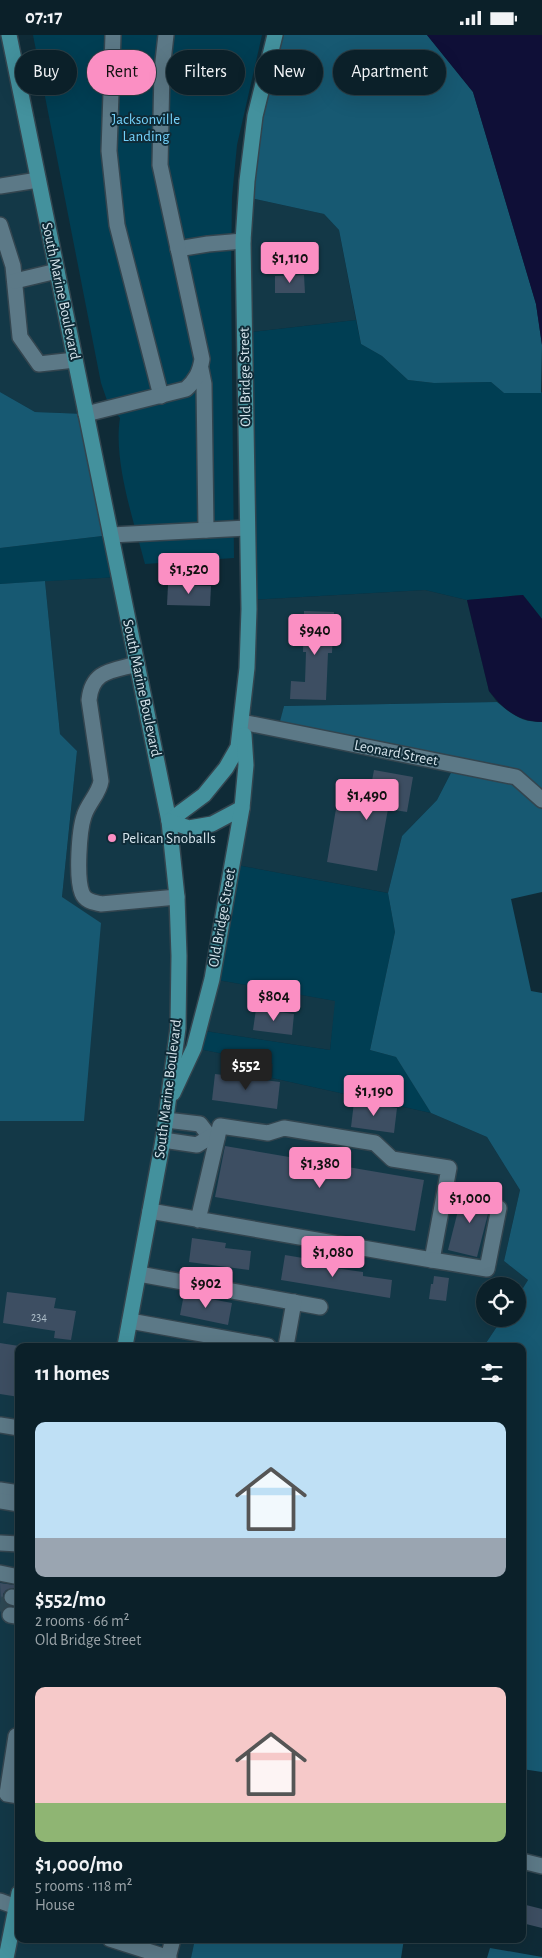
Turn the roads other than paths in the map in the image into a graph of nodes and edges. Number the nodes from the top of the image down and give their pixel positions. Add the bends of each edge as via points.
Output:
1 (9, 35) edge
2 (113, 35) edge
3 (166, 35) edge
4 (275, 35) edge
5 (38, 180) junction
6 (0, 186) edge
7 (0, 225) edge
8 (243, 241) junction
9 (178, 249) junction
10 (57, 271) junction
11 (15, 281) junction
12 (75, 360) junction
13 (201, 369) junction
14 (161, 396) junction
15 (86, 414) junction
16 (247, 528) junction
17 (206, 530) junction
18 (111, 535) junction
19 (137, 664) junction
20 (242, 722) junction
21 (542, 800) edge
22 (242, 808) junction
23 (169, 821) junction
24 (177, 897) junction
25 (166, 1114) junction
26 (214, 1137) junction
27 (163, 1140) junction
28 (499, 1209) dead end
29 (150, 1211) junction
30 (198, 1220) junction
31 (432, 1260) junction
32 (139, 1274) junction
33 (294, 1302) junction
34 (320, 1307) dead end
35 (130, 1321) junction
36 (126, 1343) edge
37 (251, 1343) edge
38 (287, 1343) edge
39 (0, 1425) edge
40 (15, 1428) edge
41 (0, 1490) edge
42 (15, 1492) edge
43 (0, 1501) edge
44 (15, 1503) edge
45 (0, 1534) edge
46 (15, 1536) edge
47 (0, 1543) edge
48 (15, 1544) edge
49 (0, 1573) edge
50 (15, 1576) edge
51 (15, 1742) edge
52 (15, 1795) edge
53 (526, 1862) edge
54 (542, 1866) edge
55 (0, 1901) edge
56 (15, 1903) edge
57 (15, 1917) edge
58 (122, 1943) edge
59 (172, 1943) edge
60 (6, 1958) edge
61 (168, 1958) edge

1 - 5 main road, South Marine Boulevard
2 - 14 street via 109,151 118,225
3 - 9 street via 160,165
4 - 8 main road, Old Bridge Street via 255,116
5 - 6 street
5 - 10 main road, South Marine Boulevard
7 - 11 street
8 - 9 street
8 - 16 main road, Old Bridge Street
9 - 13 street via 202,359
10 - 11 street
10 - 12 main road, South Marine Boulevard
11 - 12 street via 20,337 39,364
12 - 15 main road, South Marine Boulevard
13 - 14 street via 186,389
13 - 17 street via 204,384
14 - 15 street
15 - 18 main road, South Marine Boulevard
16 - 17 street
16 - 20 main road, Old Bridge Street via 249,609
17 - 18 street
18 - 19 main road, South Marine Boulevard
19 - 23 main road, South Marine Boulevard
19 - 24 street via 100,674 90,687 89,700 101,781 84,814 79,872 82,893 89,901 101,904
20 - 21 street, Leonard Street via 516,777
20 - 22 main road, Old Bridge Street via 246,765
20 - 23 main road, Old Bridge Street via 238,747 226,768 204,795
22 - 23 main road via 212,824 189,827
22 - 25 main road, Old Bridge Street via 212,979 194,1048
23 - 24 main road, South Marine Boulevard
24 - 25 main road, South Marine Boulevard via 178,1028
25 - 26 street via 200,1124
25 - 27 main road, South Marine Boulevard
26 - 27 street via 197,1145
26 - 30 street
26 - 31 street via 220,1126 268,1133 284,1128 375,1143 392,1159 449,1168
27 - 29 main road, South Marine Boulevard
28 - 31 street via 487,1269
29 - 30 street
29 - 32 main road, South Marine Boulevard
30 - 31 street
32 - 33 street
32 - 35 main road, South Marine Boulevard
33 - 34 street
33 - 38 street
35 - 36 main road, South Marine Boulevard
35 - 37 street
39 - 40 street
41 - 42 street
43 - 44 street
45 - 46 street
47 - 48 street
49 - 50 street
51 - 52 street via 7,1794
53 - 54 street
55 - 56 street
57 - 60 main road
58 - 61 street
59 - 61 street

